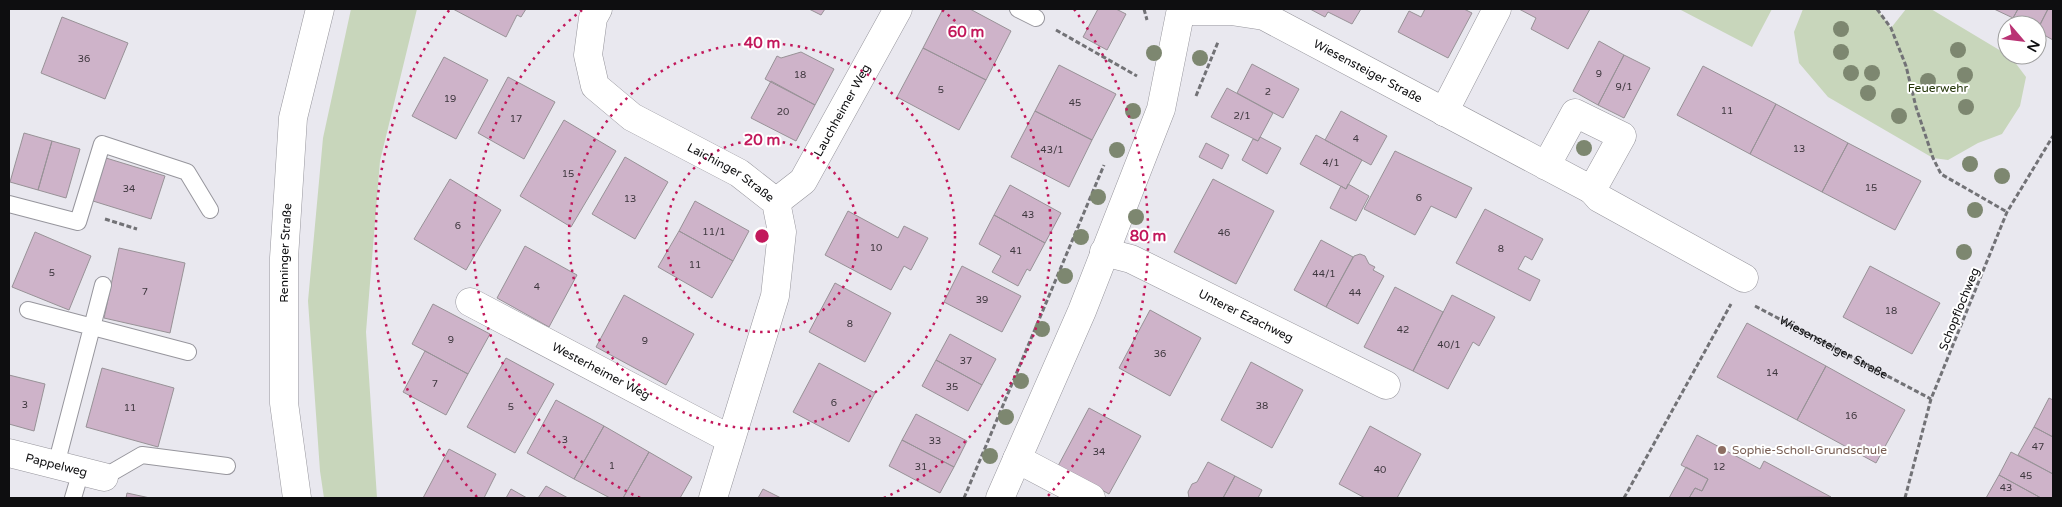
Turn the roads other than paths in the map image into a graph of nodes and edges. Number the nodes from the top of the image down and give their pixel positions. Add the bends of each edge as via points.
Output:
1 (320, 9) edge
2 (598, 9) edge
3 (898, 9) edge
4 (1018, 9) edge
5 (1498, 9) edge
6 (1181, 10) edge
7 (1266, 12) edge
8 (1036, 18) road end
9 (1444, 112) junction
10 (1546, 166) junction
11 (1592, 190) junction
12 (776, 202) junction
13 (9, 204) edge
14 (210, 210) dead end
15 (1104, 252) junction
16 (103, 285) dead end
17 (1740, 286) road end
18 (470, 302) dead end
19 (28, 310) dead end
20 (92, 326) junction
21 (188, 352) dead end
22 (1386, 385) dead end
23 (730, 439) junction
24 (9, 453) edge
25 (1017, 459) junction
26 (227, 466) dead end
27 (80, 471) junction
28 (73, 498) edge
29 (297, 498) edge
30 (713, 498) edge
31 (1000, 498) edge
32 (1091, 498) edge

1 - 29 street, Renninger Straße via 292,118 284,258 284,403
2 - 12 street, Laichinger Straße via 593,18 588,55 595,86 632,117 739,174
3 - 12 street, Lauchheimer Weg via 803,181
4 - 8 lane
5 - 9 street
6 - 7 street, Wiesensteiger Straße
6 - 15 street via 1161,109
7 - 9 street, Wiesensteiger Straße
9 - 10 street, Wiesensteiger Straße
10 - 11 street, Wiesensteiger Straße
10 - 11 street via 1575,113 1622,136
11 - 17 street, Wiesensteiger Straße via 1599,198
12 - 23 street, Laichinger Straße via 782,232 775,296
13 - 14 lane via 78,222 102,144 187,172
15 - 22 street, Unterer Ezachweg via 1131,259
15 - 25 street via 1082,311
16 - 20 lane
18 - 23 street, Westerheimer Weg
19 - 20 lane
20 - 21 lane
20 - 27 lane
23 - 30 street, Laichinger Straße
24 - 27 street, Pappelweg
25 - 31 street
25 - 32 street
26 - 27 lane via 142,455
27 - 28 lane

